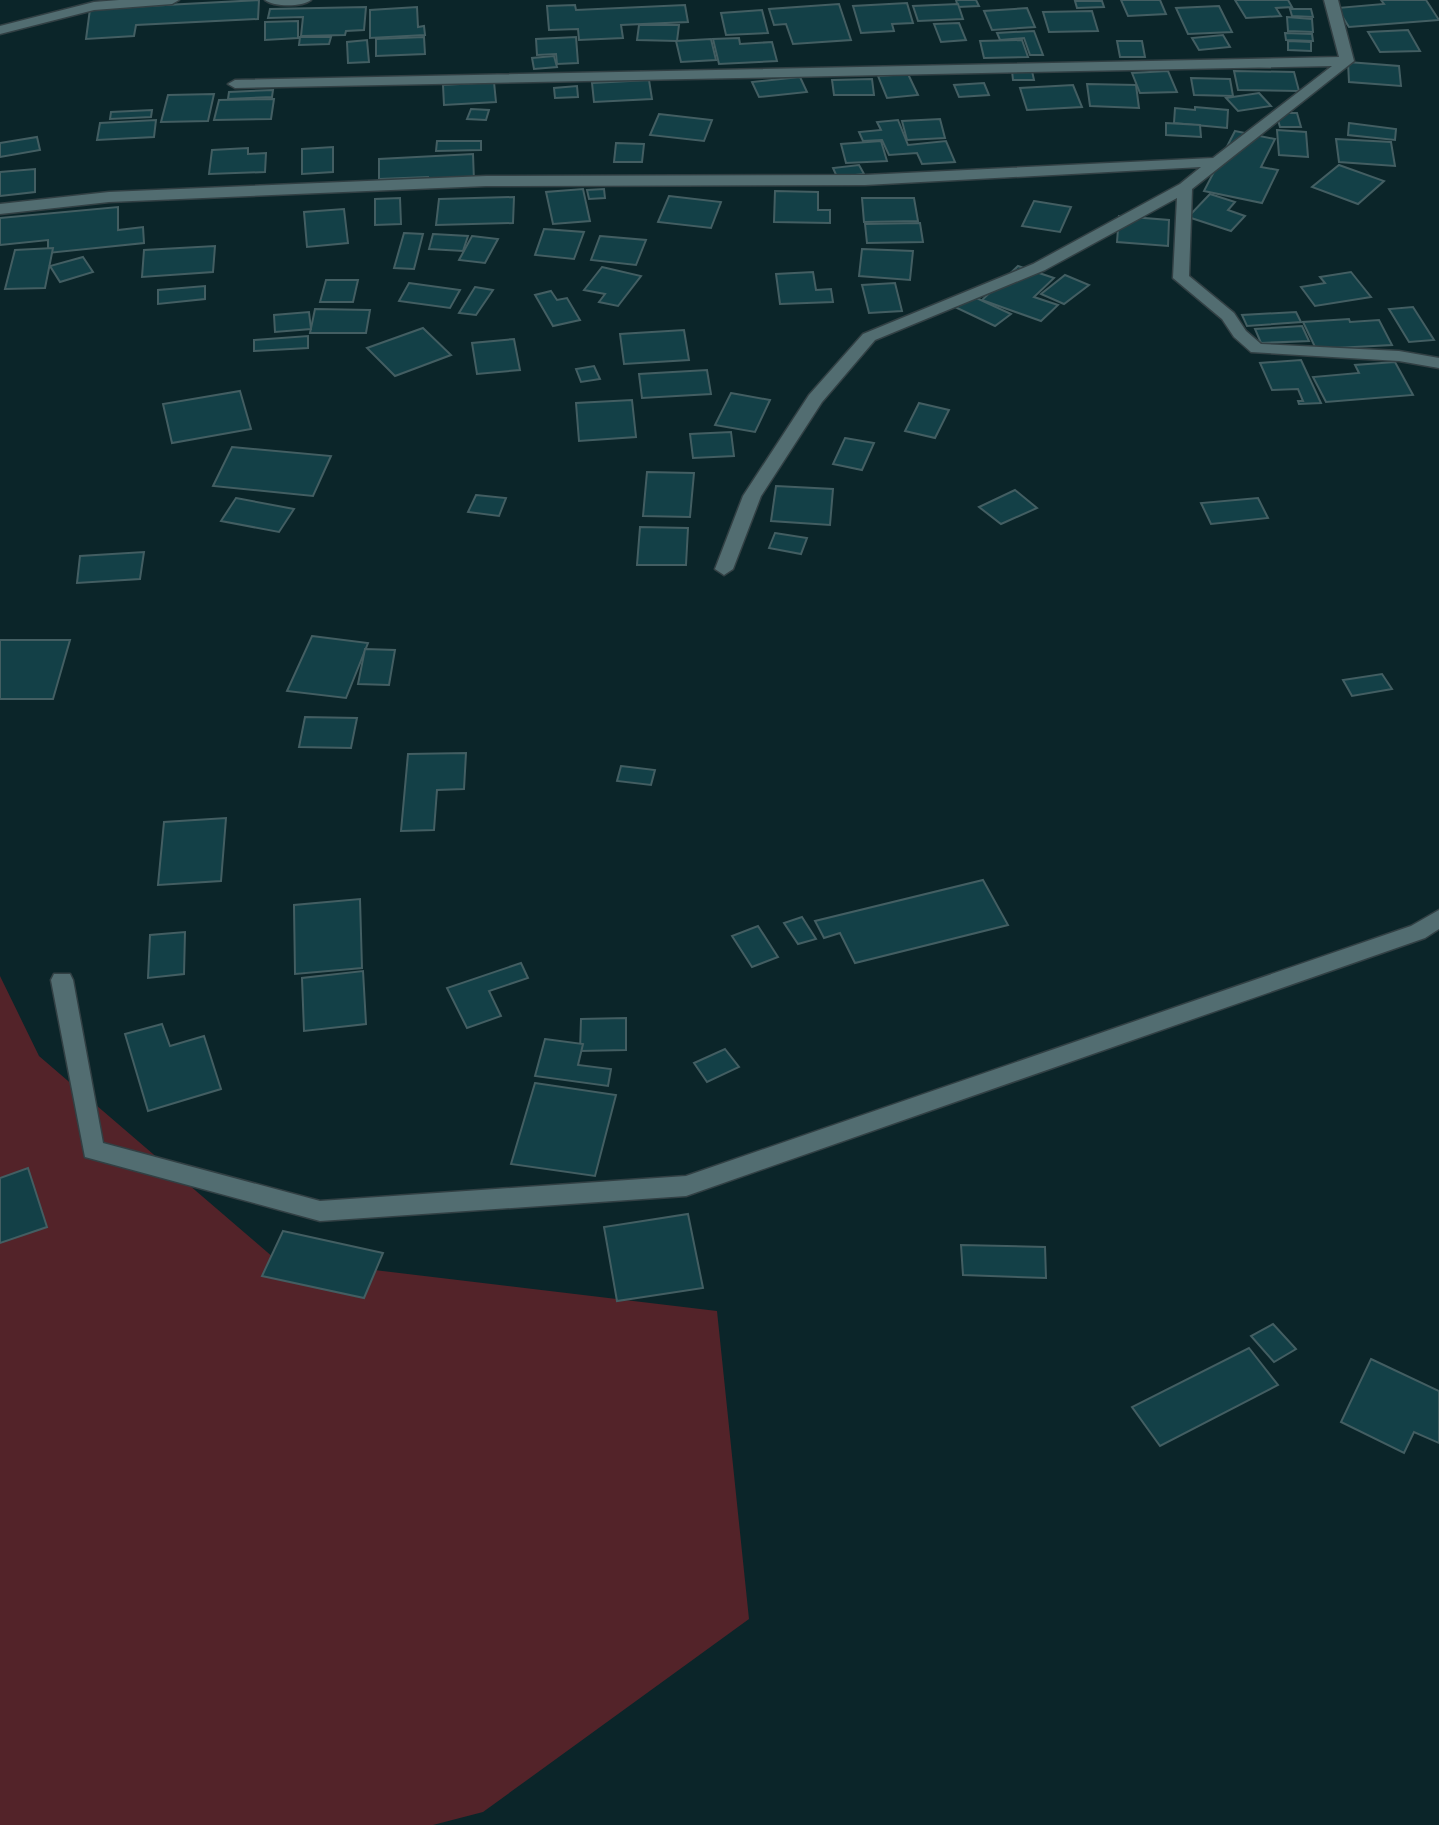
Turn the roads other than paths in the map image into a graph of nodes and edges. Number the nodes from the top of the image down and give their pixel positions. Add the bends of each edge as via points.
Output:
1 (172, 0) edge
2 (272, 0) edge
3 (304, 0) edge
4 (1331, 0) edge
5 (0, 30) edge
6 (1347, 61) junction
7 (235, 84) dead end
8 (1216, 162) junction
9 (1185, 187) junction
10 (0, 209) edge
11 (1439, 363) edge
12 (724, 569) dead end
13 (1439, 918) edge
14 (62, 980) dead end

1 - 5 street via 94,6
2 - 3 street
4 - 6 street
6 - 7 street
6 - 8 street
8 - 9 street
8 - 10 street via 865,180 486,181 109,197
9 - 11 street via 1184,235 1178,258 1181,278 1228,316 1257,349 1399,356
9 - 12 street via 1039,267 869,337 815,399 752,496
13 - 14 street via 1418,932 686,1186 320,1211 93,1150

